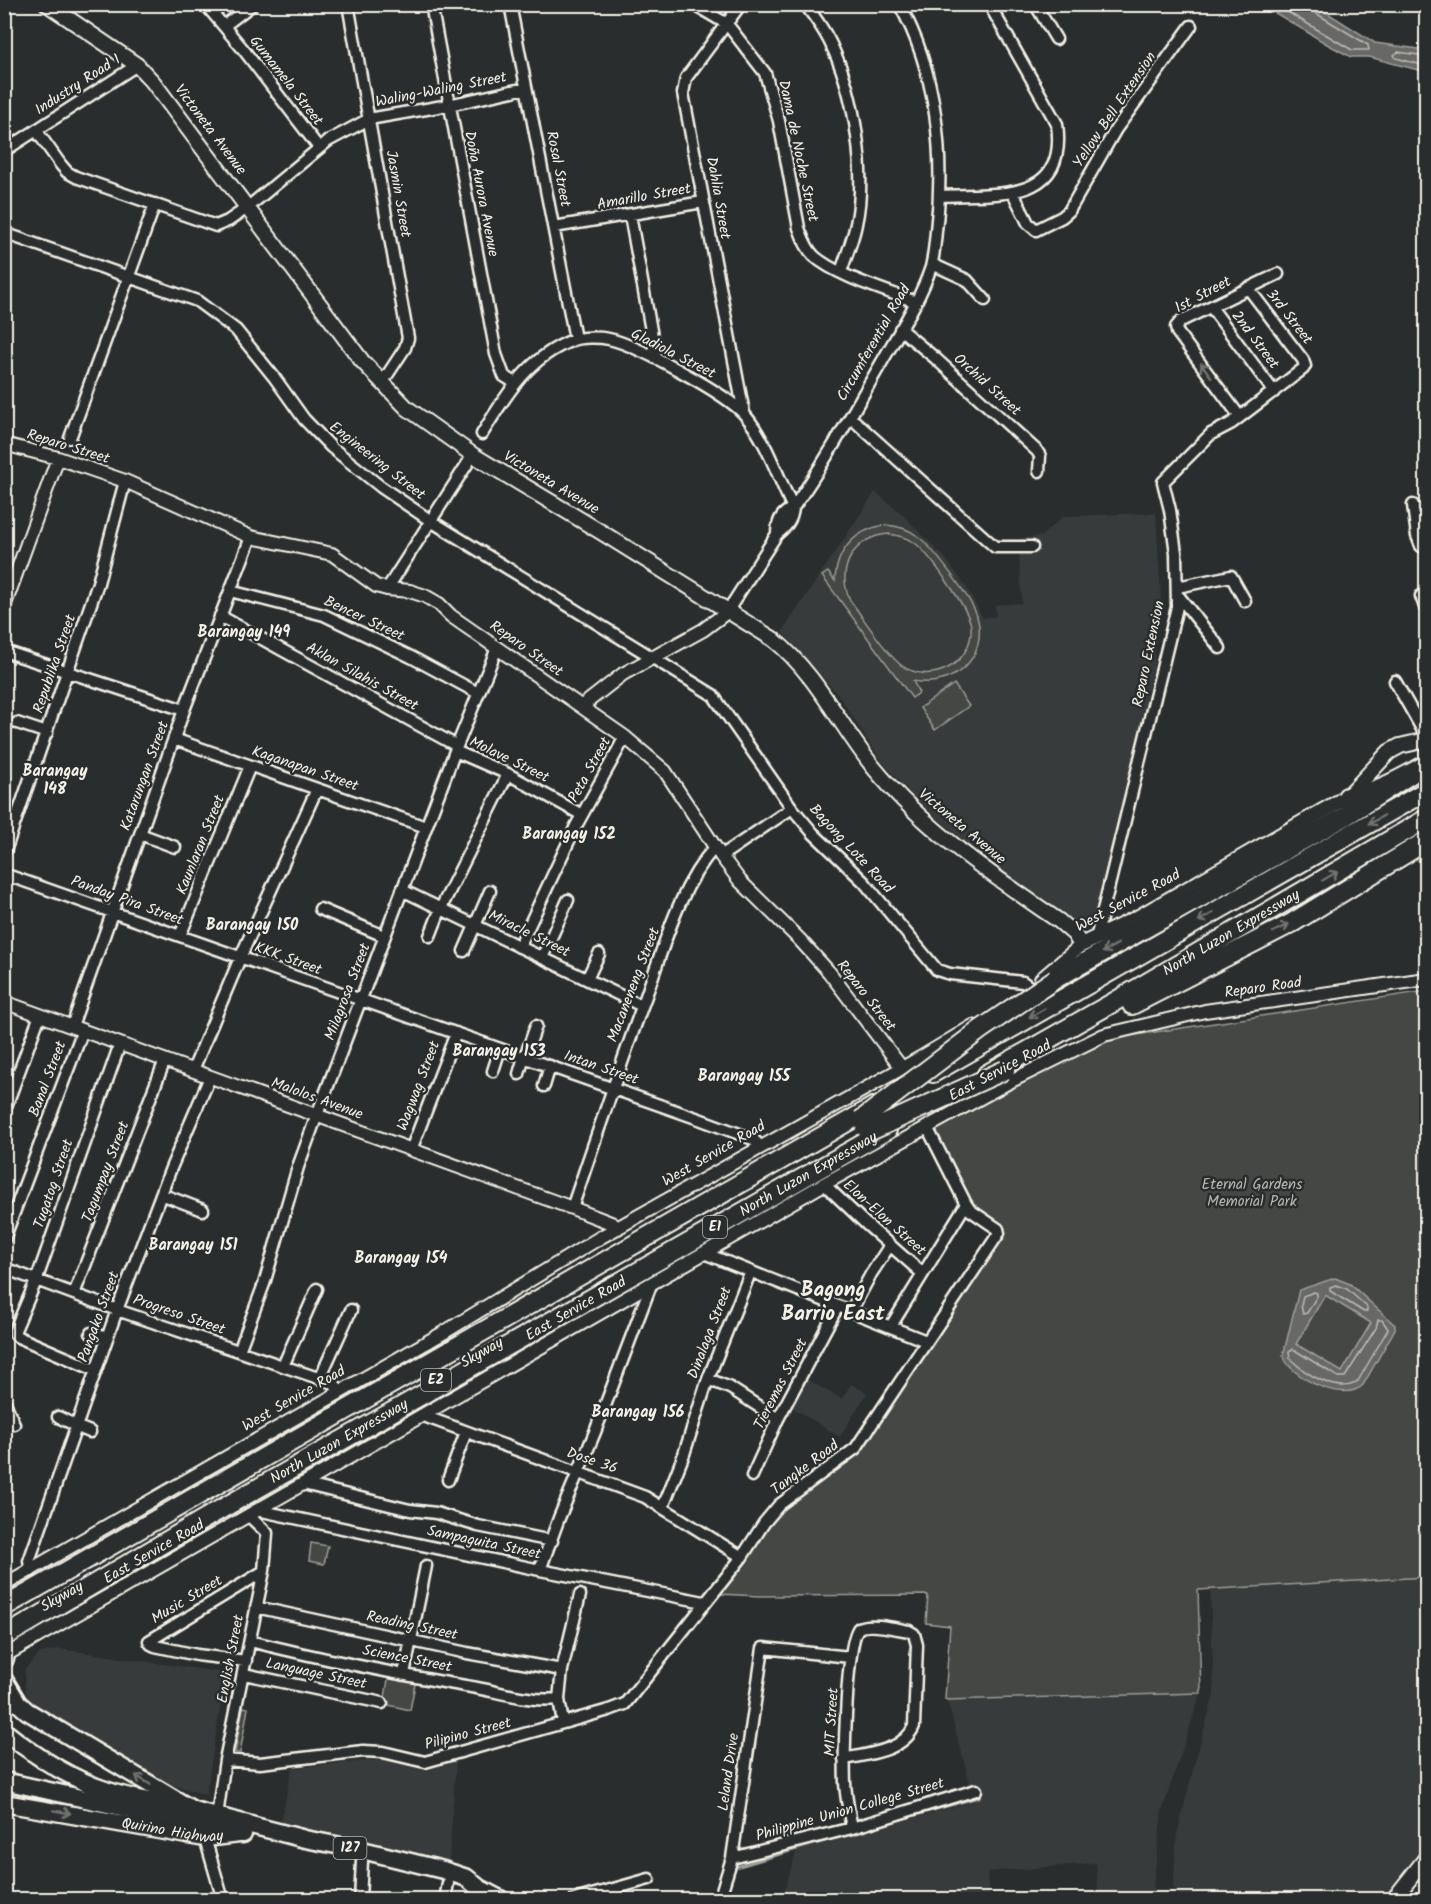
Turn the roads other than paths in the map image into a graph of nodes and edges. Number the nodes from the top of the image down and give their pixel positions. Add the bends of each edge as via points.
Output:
1 (47, 4) edge
2 (205, 4) edge
3 (253, 4) edge
4 (348, 4) edge
5 (431, 4) edge
6 (510, 4) edge
7 (693, 4) edge
8 (741, 4) edge
9 (805, 4) edge
10 (899, 4) edge
11 (989, 4) edge
12 (1035, 4) edge
13 (1421, 4) edge
14 (1426, 6) edge
15 (727, 24) junction
16 (224, 26) junction
17 (1191, 26) dead end
18 (1056, 39) dead end
19 (137, 65) junction
20 (526, 88) junction
21 (449, 105) junction
22 (369, 119) junction
23 (36, 130) junction
24 (319, 148) junction
25 (4, 151) edge
26 (1013, 193) junction
27 (940, 196) junction
28 (703, 202) junction
29 (154, 204) junction
30 (246, 208) junction
31 (630, 215) junction
32 (554, 227) junction
33 (4, 233) edge
34 (932, 264) junction
35 (841, 272) junction
36 (1278, 274) dead end
37 (128, 276) junction
38 (1248, 288) junction
39 (985, 300) dead end
40 (916, 302) junction
41 (1211, 307) junction
42 (900, 329) junction
43 (575, 339) junction
44 (656, 358) junction
45 (1305, 366) joint
46 (382, 383) junction
47 (514, 383) junction
48 (1274, 392) junction
49 (744, 413) junction
50 (850, 417) junction
51 (1240, 417) junction
52 (482, 434) dead end
53 (70, 438) dead end
54 (4, 444) edge
55 (473, 455) junction
56 (58, 458) junction
57 (1040, 471) dead end
58 (125, 481) junction
59 (1413, 505) dead end
60 (793, 508) junction
61 (430, 521) junction
62 (251, 537) junction
63 (1032, 547) dead end
64 (1426, 548) edge
65 (390, 585) junction
66 (230, 591) junction
67 (1177, 591) junction
68 (1421, 596) dead end
69 (1245, 601) dead end
70 (4, 607) edge
71 (1426, 610) edge
72 (727, 612) junction
73 (220, 616) junction
74 (497, 648) junction
75 (1220, 648) dead end
76 (4, 651) edge
77 (653, 657) junction
78 (68, 672) junction
79 (1395, 681) dead end
80 (478, 693) junction
81 (582, 706) junction
82 (184, 710) junction
83 (16, 723) dead end
84 (47, 733) junction
85 (625, 737) junction
86 (1426, 738) edge
87 (174, 739) junction
88 (456, 748) junction
89 (250, 766) junction
90 (1419, 769) edge
91 (508, 774) junction
92 (317, 789) junction
93 (1426, 791) edge
94 (1347, 797) junction
95 (792, 808) junction
96 (582, 815) junction
97 (1426, 819) edge
98 (426, 827) junction
99 (140, 834) junction
100 (1426, 841) edge
101 (175, 847) dead end
102 (718, 852) junction
103 (4, 854) edge
104 (4, 874) edge
105 (402, 890) junction
106 (490, 891) dead end
107 (568, 900) dead end
108 (441, 908) junction
109 (320, 909) dead end
110 (112, 912) junction
111 (476, 925) junction
112 (180, 936) junction
113 (384, 936) junction
114 (430, 936) dead end
115 (1096, 939) junction
116 (1081, 945) junction
117 (519, 946) junction
118 (464, 951) dead end
119 (599, 954) dead end
120 (240, 958) junction
121 (542, 958) junction
122 (1426, 979) edge
123 (587, 980) junction
124 (1030, 987) junction
125 (361, 1000) junction
126 (4, 1002) edge
127 (642, 1006) junction
128 (40, 1015) junction
129 (536, 1026) dead end
130 (77, 1028) junction
131 (456, 1033) junction
132 (1104, 1035) joint
133 (120, 1044) junction
134 (500, 1049) junction
135 (524, 1057) junction
136 (165, 1060) junction
137 (550, 1066) junction
138 (902, 1068) junction
139 (193, 1070) junction
140 (493, 1071) dead end
141 (519, 1074) dead end
142 (210, 1077) junction
143 (544, 1086) dead end
144 (612, 1088) junction
145 (4, 1112) edge
146 (317, 1115) junction
147 (864, 1126) junction
148 (927, 1127) junction
149 (761, 1147) junction
150 (411, 1149) junction
151 (824, 1184) junction
152 (161, 1194) junction
153 (966, 1204) junction
154 (572, 1208) junction
155 (203, 1210) dead end
156 (618, 1228) junction
157 (4, 1239) edge
158 (890, 1245) junction
159 (704, 1253) junction
160 (4, 1268) edge
161 (750, 1273) junction
162 (923, 1274) junction
163 (36, 1281) junction
164 (651, 1285) junction
165 (317, 1289) dead end
166 (74, 1294) junction
167 (838, 1306) junction
168 (117, 1310) junction
169 (351, 1310) dead end
170 (851, 1311) junction
171 (891, 1326) junction
172 (92, 1333) dead end
173 (107, 1338) junction
174 (926, 1341) junction
175 (239, 1351) junction
176 (283, 1366) junction
177 (96, 1370) junction
178 (320, 1378) junction
179 (708, 1379) junction
180 (341, 1391) junction
181 (4, 1400) edge
182 (421, 1415) junction
183 (58, 1417) dead end
184 (778, 1419) junction
185 (14, 1424) dead end
186 (75, 1425) junction
187 (466, 1431) junction
188 (90, 1432) dead end
189 (578, 1472) junction
190 (752, 1476) dead end
191 (448, 1479) dead end
192 (303, 1484) junction
193 (663, 1507) junction
194 (253, 1512) junction
195 (552, 1541) junction
196 (742, 1557) junction
197 (426, 1566) dead end
198 (264, 1570) junction
199 (540, 1570) junction
200 (31, 1571) junction
201 (4, 1585) edge
202 (580, 1595) dead end
203 (704, 1602) junction
204 (4, 1607) edge
205 (256, 1607) junction
206 (4, 1613) edge
207 (4, 1630) edge
208 (250, 1641) junction
209 (409, 1641) junction
210 (5, 1652) edge
211 (850, 1657) junction
212 (246, 1661) junction
213 (562, 1670) junction
214 (244, 1674) junction
215 (404, 1674) junction
216 (5, 1682) edge
217 (559, 1699) junction
218 (382, 1703) dead end
219 (609, 1710) joint
220 (563, 1723) junction
221 (4, 1731) edge
222 (844, 1758) junction
223 (225, 1760) junction
224 (4, 1781) edge
225 (976, 1790) dead end
226 (4, 1803) edge
227 (156, 1808) junction
228 (193, 1810) junction
229 (217, 1816) junction
230 (852, 1828) junction
231 (243, 1834) junction
232 (205, 1838) junction
233 (732, 1858) junction
234 (1426, 1858) edge
235 (362, 1861) junction
236 (649, 1879) dead end
237 (480, 1888) junction
238 (447, 1891) edge
239 (223, 1899) edge
240 (360, 1899) edge
241 (502, 1899) edge
242 (574, 1899) edge
243 (719, 1899) edge
244 (1393, 1899) edge

1 - 19 main road, Victoneta Avenue
2 - 16 street, Gumamela Street
3 - 16 street
4 - 22 street, Jasmin Street
5 - 21 street, Doña Aurora Avenue
6 - 20 street, Rosal Street
7 - 15 street, Dama de Noche Street
8 - 15 street, Dahlia Street
9 - 35 street via 835,52 859,148 856,224
10 - 27 street, Circumferential Road via 908,20 931,94
11 - 26 street via 1052,112 1059,138 1051,171 1037,183
12 - 18 street
13 - 14 street
15 - 28 street, Dahlia Street via 686,78 684,93
15 - 35 street, Dama de Noche Street via 765,73 805,243 823,263
16 - 24 street, Gumamela Street
17 - 26 street, Yellow Bell Extension via 1116,129 1069,212 1036,230 1028,223
19 - 23 street, Industry Road 1
19 - 30 main road, Victoneta Avenue
20 - 21 street, Waling-Waling Street
20 - 32 street, Rosal Street
21 - 22 street, Waling-Waling Street
21 - 47 street, Doña Aurora Avenue via 496,354 504,376
22 - 24 street, Waling-Waling Street
22 - 46 street, Jasmin Street via 408,338
23 - 25 street, Industry Road 1
23 - 29 street via 67,172
24 - 30 street, Waling-Waling Street
26 - 27 street
27 - 34 street, Circumferential Road
28 - 31 street, Amarillo Street
28 - 49 street, Dahlia Street
29 - 30 street, Waling-Waling Street via 216,226
29 - 37 street
30 - 46 main road, Victoneta Avenue
31 - 32 street, Amarillo Street
31 - 44 street
32 - 43 street, Rosal Street
33 - 37 street, Engineering Street
34 - 39 street via 967,280
34 - 40 street, Circumferential Road
35 - 40 street, Dama de Noche Street
36 - 38 street, 1st Street
37 - 53 street
37 - 61 street, Engineering Street via 197,301 219,315 237,330 304,419 331,447
38 - 41 street, 1st Street
38 - 45 street, 3rd Street
40 - 42 street, Circumferential Road
41 - 48 street, 2nd Street
51 -> 41 street, 1st Street via 1177,332 1181,321
42 - 50 street, Circumferential Road
42 - 57 street, Orchid Street via 1037,451
43 - 44 street, Gladiola Street via 609,339
43 - 47 street, Gladiola Street via 544,356
44 - 49 street, Gladiola Street
45 - 48 street, Reparo Extension
46 - 55 main road, Victoneta Avenue via 415,415
47 - 52 street, Gladiola Street
48 - 51 street, Reparo Extension
49 - 60 street, Gladiola Street
50 - 60 street, Circumferential Road
50 - 63 street via 995,547
51 - 67 street, Reparo Extension via 1211,434 1163,482 1176,553
54 - 56 street, Reparo Street
55 - 61 street
55 - 72 main road, Victoneta Avenue
56 - 58 street, Reparo Street
56 - 70 street
58 - 62 street, Reparo Street
58 - 78 street, Republika Street via 98,583
59 - 64 street via 1417,536
60 - 72 street, Circumferential Road via 785,511 777,524 777,534
61 - 65 street
61 - 77 street, Engineering Street
62 - 65 street, Reparo Street via 332,554 376,586
62 - 66 street, Katarungan Street
65 - 74 street, Reparo Street via 439,604
66 - 73 street, Katarungan Street
66 - 80 street, Bencer Street via 324,615
67 - 69 street via 1231,576
67 - 75 street
67 - 115 street, Reparo Extension via 1170,642
68 - 71 street
72 - 77 street, Circumferential Road
72 - 116 main road, Victoneta Avenue via 786,649 875,769 925,822 1059,921
73 - 82 street, Katarungan Street
73 - 88 street, Aklan Silahis Street
74 - 80 street, Milagrosa Street
74 - 81 street, Reparo Street
76 - 78 street
77 - 81 street, Circumferential Road via 623,674
77 - 95 street, Bagong Lote Road via 719,700
78 - 82 street
78 - 84 street, Republika Street
79 - 86 street
80 - 88 street, Milagrosa Street
81 - 85 street, Reparo Street
82 - 87 street, Katarungan Street
83 - 84 street
84 - 103 street, Republika Street
85 - 96 street, Peta Street
85 - 102 street, Reparo Street via 665,771
86 - 94 main road, West Service Road via 1389,752
87 - 89 street, Kaganapan Street
87 - 99 street, Katarungan Street
88 - 91 street, Molave Street
88 - 98 street, Milagrosa Street
89 - 92 street, Kaganapan Street
89 - 112 street, Kaunlaran Street
90 - 94 highway via 1366,794
90 -> 147 highway, bridge via 1344,818 1055,979 980,1030
91 - 96 street, Molave Street
91 - 108 street
92 - 98 street, Kaganapan Street
92 - 120 street
93 -> 204 highway, North Luzon Expressway / E1
94 - 115 main road, West Service Road
95 - 102 street, Macaneneng Street
95 - 124 street, Bagong Lote Road via 864,882 937,970 950,975 1023,982
96 - 117 street, Peta Street
210 -> 97 highway, North Luzon Expressway / E1 via 237,1500 1114,1002
98 - 105 street, Milagrosa Street
99 - 101 street
99 - 110 street, Katarungan Street
147 -> 100 highway, bridge via 1005,1070 1292,923
102 - 127 street, Macaneneng Street via 700,867 684,897
102 - 138 street, Reparo Street via 740,881 829,972
104 - 110 street, Panday Pira Street
105 - 108 street, Miracle Street
105 - 113 street, Milagrosa Street
106 - 111 street
107 - 121 street
108 - 111 street, Miracle Street
108 - 114 street
109 - 113 street
110 - 112 street, Panday Pira Street
110 - 130 street, Katarungan Street
111 - 117 street, Miracle Street
111 - 118 street
112 - 120 street, Panday Pira Street
113 - 125 street, Milagrosa Street
115 - 116 main road, West Service Road
116 - 124 street, West Service Road
117 - 121 street, Miracle Street
119 - 123 street
120 - 125 street, KKK Street
120 - 139 street
121 - 123 street, Miracle Street
122 - 132 street, Reparo Road via 1205,1011
123 - 127 street, Miracle Street
124 - 138 street, West Service Road
125 - 131 street, Intan Street
125 - 146 street, Milagrosa Street
126 - 128 street, Malolos Avenue
127 - 144 street, Macaneneng Street
128 - 130 street, Malolos Avenue
128 - 145 street
129 - 135 street
130 - 133 street, Malolos Avenue
130 - 157 street, Banal Street
131 - 134 street, Intan Street
131 - 150 street, Wagwag Street
132 - 148 street, East Service Road
133 - 136 street, Malolos Avenue
133 - 163 street, Tugatog Street
134 - 135 street, Intan Street
134 - 140 street
135 - 137 street, Intan Street
135 - 141 street
136 - 139 street, Malolos Avenue
136 - 166 street, Tagumpay Street
137 - 143 street
137 - 144 street, Intan Street
138 - 149 street, West Service Road
139 - 142 street, Malolos Avenue
142 - 146 street, Malolos Avenue
142 - 152 street, Pangako Street
144 - 149 street, Intan Street via 753,1139
144 - 154 street, Macaneneng Street
146 - 150 street, Malolos Avenue
146 - 175 street, Milagrosa Street
147 - 206 highway, Skyway / E2
147 - 207 highway, Skyway / E2
148 - 151 street, East Service Road
148 - 153 street
149 - 156 street, West Service Road
150 - 154 street, Malolos Avenue
151 - 158 street, Elon-Elon Street
151 - 159 street, East Service Road
152 - 155 street
152 - 168 street, Pangako Street
153 - 162 street
153 - 174 street, Tangke Road via 999,1233
154 - 156 street, Malolos Avenue
156 - 180 street, West Service Road
158 - 162 street, Elon-Elon Street
158 - 170 street
159 - 161 street
159 - 164 street, East Service Road
160 - 163 street, Progreso Street
161 - 167 street
161 - 179 street, Dinalaga Street
162 - 171 street
163 - 166 street, Progreso Street
163 - 177 street, Tugatog Street via 15,1334
164 - 182 street, East Service Road
164 - 189 street
165 - 176 street
166 - 168 street, Progreso Street
167 - 170 street
167 - 184 street, Tieremas Street
168 - 173 street, Pangako Street
168 - 175 street, Progreso Street
169 - 178 street
170 - 171 street
171 - 174 street
172 - 173 street
173 - 177 street, Pangako Street
174 - 196 street, Tangke Road via 856,1448 779,1505
175 - 176 street, Progreso Street
176 - 178 street, Progreso Street
177 - 186 street, Pangako Street
178 - 180 street, Progreso Street via 336,1384
179 - 184 street via 730,1388
179 - 193 street, Dinalaga Street
180 - 200 street, West Service Road
181 - 185 street
182 - 187 street, Dose 36
182 - 192 street, East Service Road
183 - 186 street
184 - 190 street, Tieremas Street
186 - 188 street
186 - 200 street, Pangako Street via 29,1560
187 - 189 street, Dose 36
187 - 191 street
189 - 193 street, Dose 36
189 - 195 street
192 - 194 street, East Service Road
192 - 195 street
193 - 196 street, Dose 36
194 - 198 street, English Street via 267,1533
194 - 199 street, Sampaguita Street
194 - 210 street, East Service Road
195 - 199 street
196 - 203 street, Tangke Road
197 - 209 street
198 - 205 street, English Street
198 - 212 street, Music Street via 149,1641 155,1646
199 - 203 street, Sampaguita Street
200 - 201 street, West Service Road
202 - 213 street
203 - 219 street, Tangke Road via 625,1704
205 - 208 street, English Street
205 - 209 street, Reading Street
208 - 212 street, English Street
208 - 215 street, Science Street
209 - 213 street, Reading Street
209 - 215 street
211 - 222 street, MIT Street
211 - 222 street, MIT Street via 857,1630 867,1625 914,1634 914,1726 910,1736 872,1753
211 - 233 street, Leland Drive via 763,1648
212 - 214 street, English Street
213 - 217 street
214 - 218 street, Language Street
214 - 223 street, English Street
215 - 217 street, Science Street via 531,1699
228 -> 216 main road via 27,1711
217 - 220 street
219 - 220 street, Pilipino Street
220 - 223 street, Pilipino Street via 425,1762 363,1751 260,1763
221 - 227 main road via 70,1776
222 - 230 street, MIT Street
223 - 229 street, English Street
224 - 227 main road
225 - 230 street, Philippine Union College Street
226 -> 232 main road, Quirino Highway
227 - 228 main road, Quirino Highway
227 - 231 main road
228 - 229 main road, Quirino Highway / 127
229 - 237 main road, Quirino Highway / 127 via 443,1870 467,1878
230 - 233 street, Philippine Union College Street
231 - 232 main road, Quirino Highway
231 - 235 main road, Quirino Highway / 127
232 - 239 street
233 - 243 street, Leland Drive
234 - 244 main road
235 - 238 main road, Quirino Highway / 127
235 - 240 street
236 - 242 street
237 - 238 main road, Quirino Highway / 127
237 - 241 main road, Quirino Highway / 127

